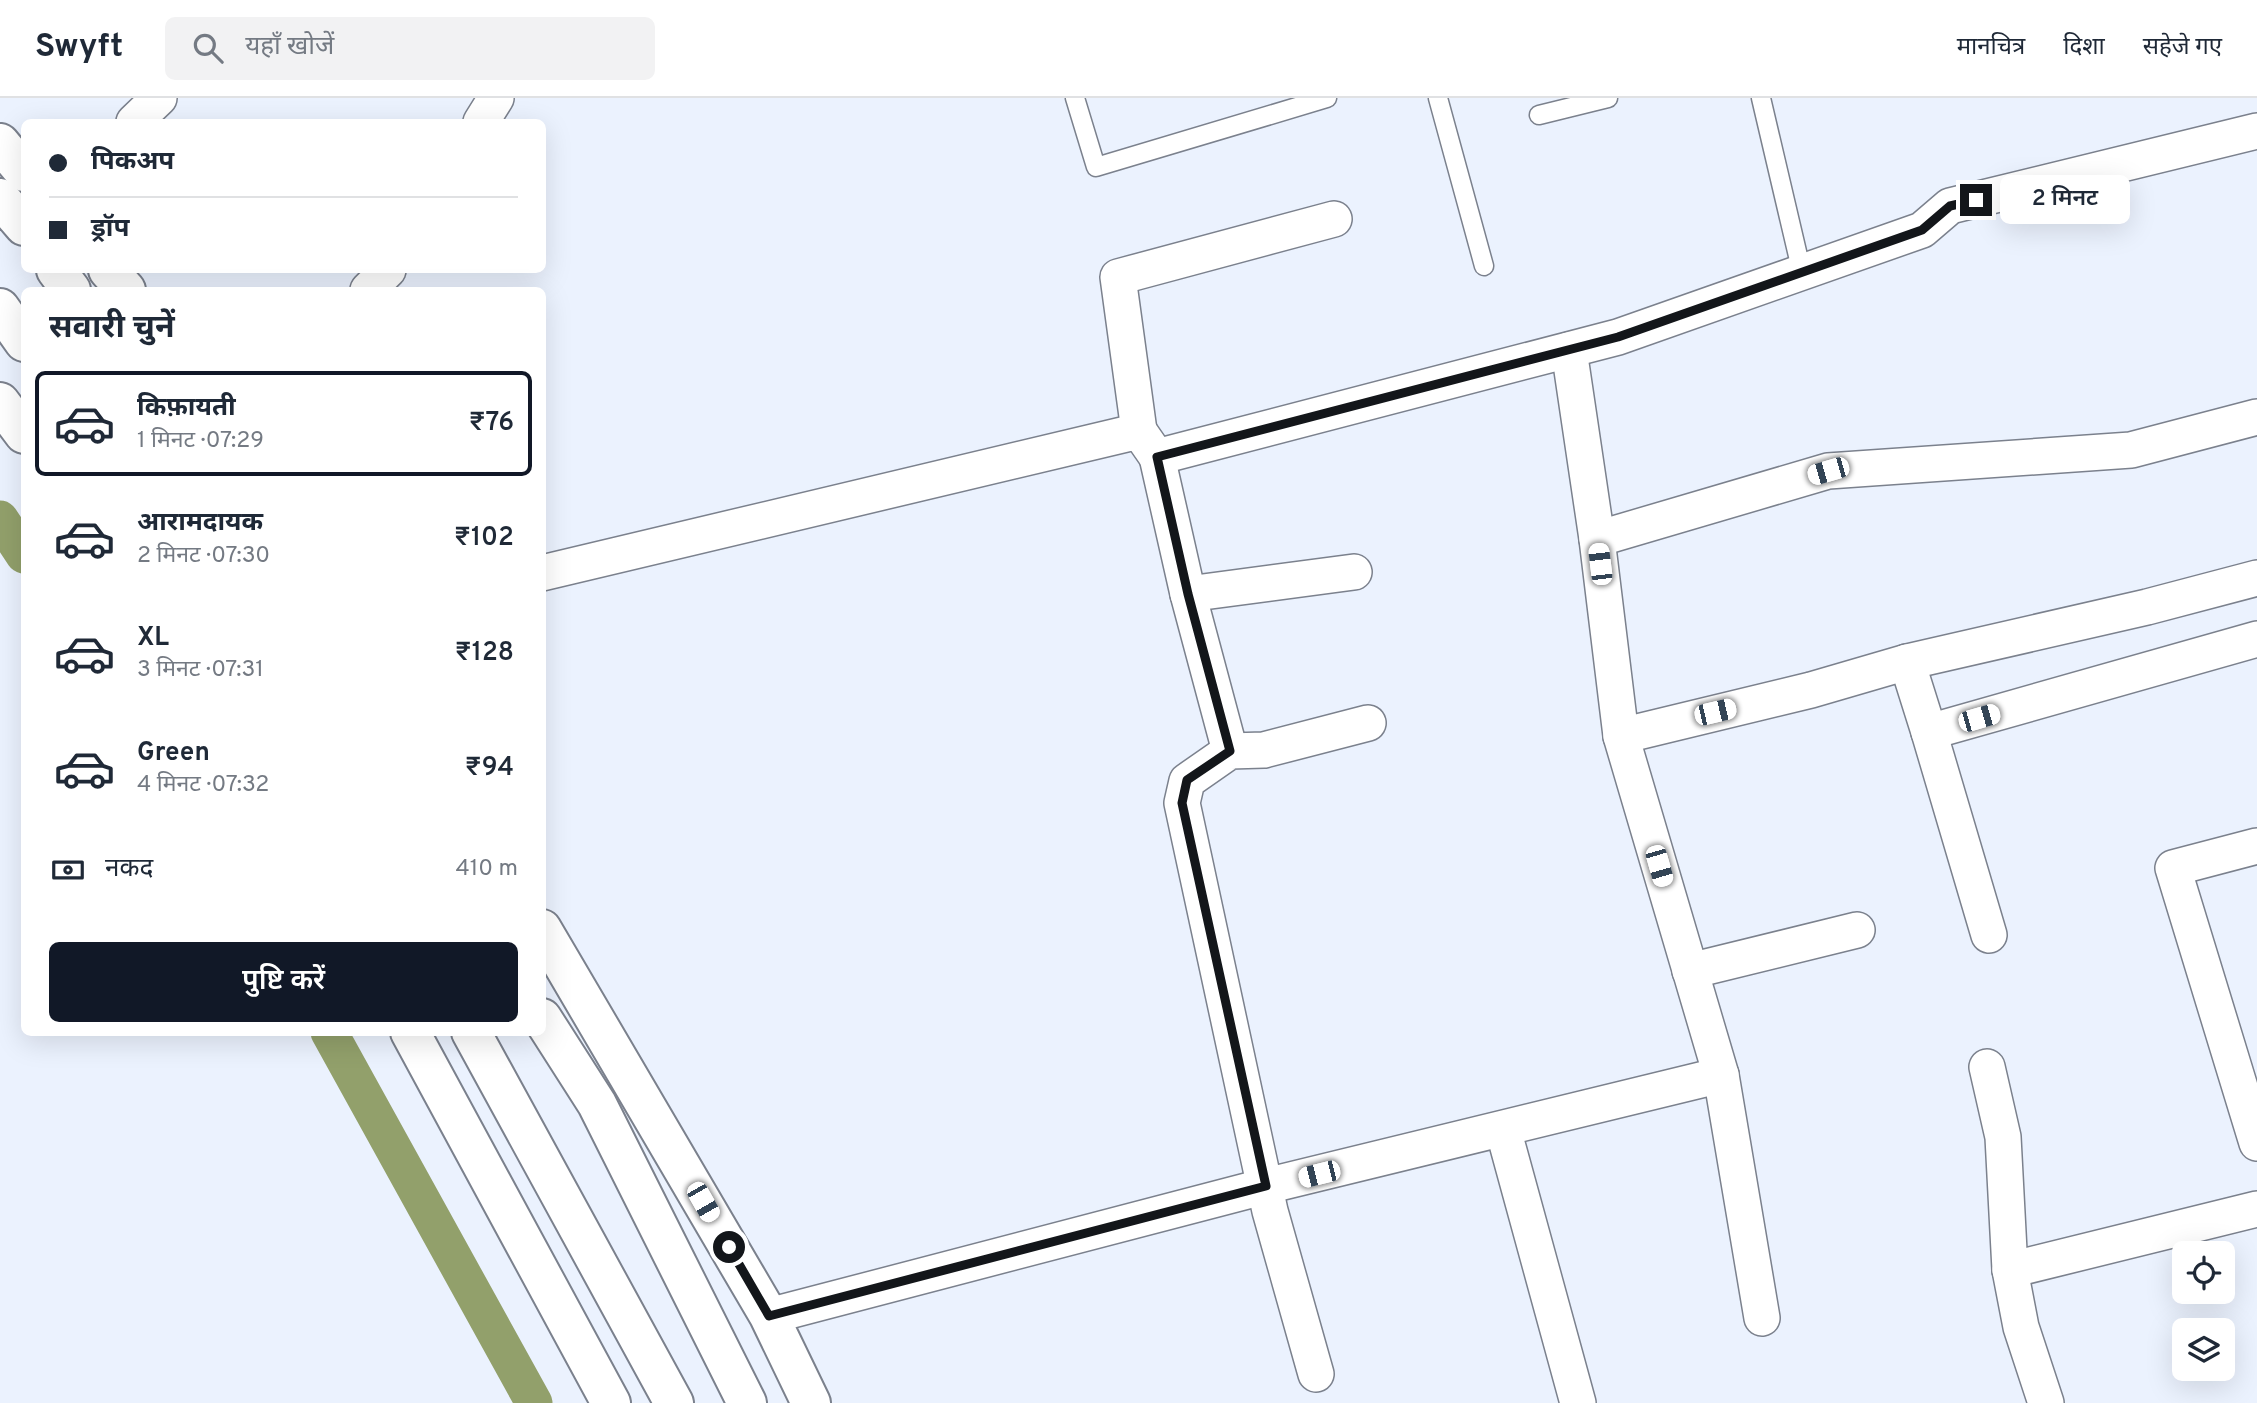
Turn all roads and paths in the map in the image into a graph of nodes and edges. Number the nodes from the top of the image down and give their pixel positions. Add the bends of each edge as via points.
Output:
1 (159, 98) edge
2 (496, 98) edge
3 (1075, 98) edge
4 (1327, 98) edge
5 (1438, 98) edge
6 (1608, 98) edge
7 (1761, 98) edge
8 (1271, 106) edge
9 (1539, 115) dead end
10 (137, 119) edge
11 (483, 119) edge
12 (2257, 131) edge
13 (0, 143) edge
14 (21, 168) edge
15 (0, 198) edge
16 (1334, 219) dead end
17 (21, 222) edge
18 (1485, 266) dead end
19 (111, 273) edge
20 (385, 273) edge
21 (1802, 273) junction
22 (123, 287) edge
23 (371, 287) edge
24 (0, 308) edge
25 (21, 338) edge
26 (1569, 350) junction
27 (0, 402) edge
28 (2257, 417) edge
29 (21, 430) edge
30 (1148, 444) junction
31 (1597, 539) junction
32 (546, 572) edge
33 (1354, 572) dead end
34 (2257, 578) edge
35 (1188, 594) junction
36 (2257, 639) edge
37 (1907, 662) junction
38 (1368, 723) dead end
39 (1929, 732) junction
40 (1620, 736) junction
41 (1230, 751) junction
42 (2257, 846) edge
43 (1857, 930) dead end
44 (1989, 935) dead end
45 (546, 936) edge
46 (1690, 971) junction
47 (546, 1023) edge
48 (412, 1036) edge
49 (473, 1036) edge
50 (1987, 1067) dead end
51 (1721, 1076) junction
52 (1503, 1129) junction
53 (2257, 1143) edge
54 (1266, 1186) junction
55 (2257, 1209) edge
56 (2011, 1270) junction
57 (769, 1316) junction
58 (1762, 1318) dead end
59 (1316, 1374) dead end
60 (611, 1403) edge
61 (674, 1403) edge
62 (747, 1403) edge
63 (811, 1403) edge
64 (1578, 1403) edge
65 (2046, 1403) edge

1 - 10 street
2 - 11 street
3 - 8 lane via 1096,167
4 - 8 lane
5 - 18 lane
6 - 9 lane
7 - 21 lane
12 - 21 street via 1950,206 1922,230
13 - 14 main road
15 - 17 main road
16 - 30 street via 1118,276
19 - 22 main road
20 - 23 street
21 - 26 street
24 - 25 main road
26 - 30 street
26 - 31 street
27 - 29 main road
28 - 31 street via 2132,450 1828,471
30 - 32 street
30 - 35 street
31 - 40 street
33 - 35 street
34 - 37 street
35 - 41 street
36 - 39 street
37 - 39 street
37 - 40 street
38 - 41 street via 1264,750
39 - 44 street
40 - 46 street
41 - 54 street via 1187,780 1182,803
42 - 53 street via 2173,868
43 - 46 street
45 - 57 main road
46 - 51 street
47 - 62 main road via 597,1104
48 - 60 main road
49 - 61 main road
50 - 56 street via 2003,1137
51 - 52 street
51 - 58 street
52 - 54 street
52 - 64 street
54 - 57 street
54 - 59 street
55 - 56 street
56 - 65 street via 2021,1327
57 - 63 main road

